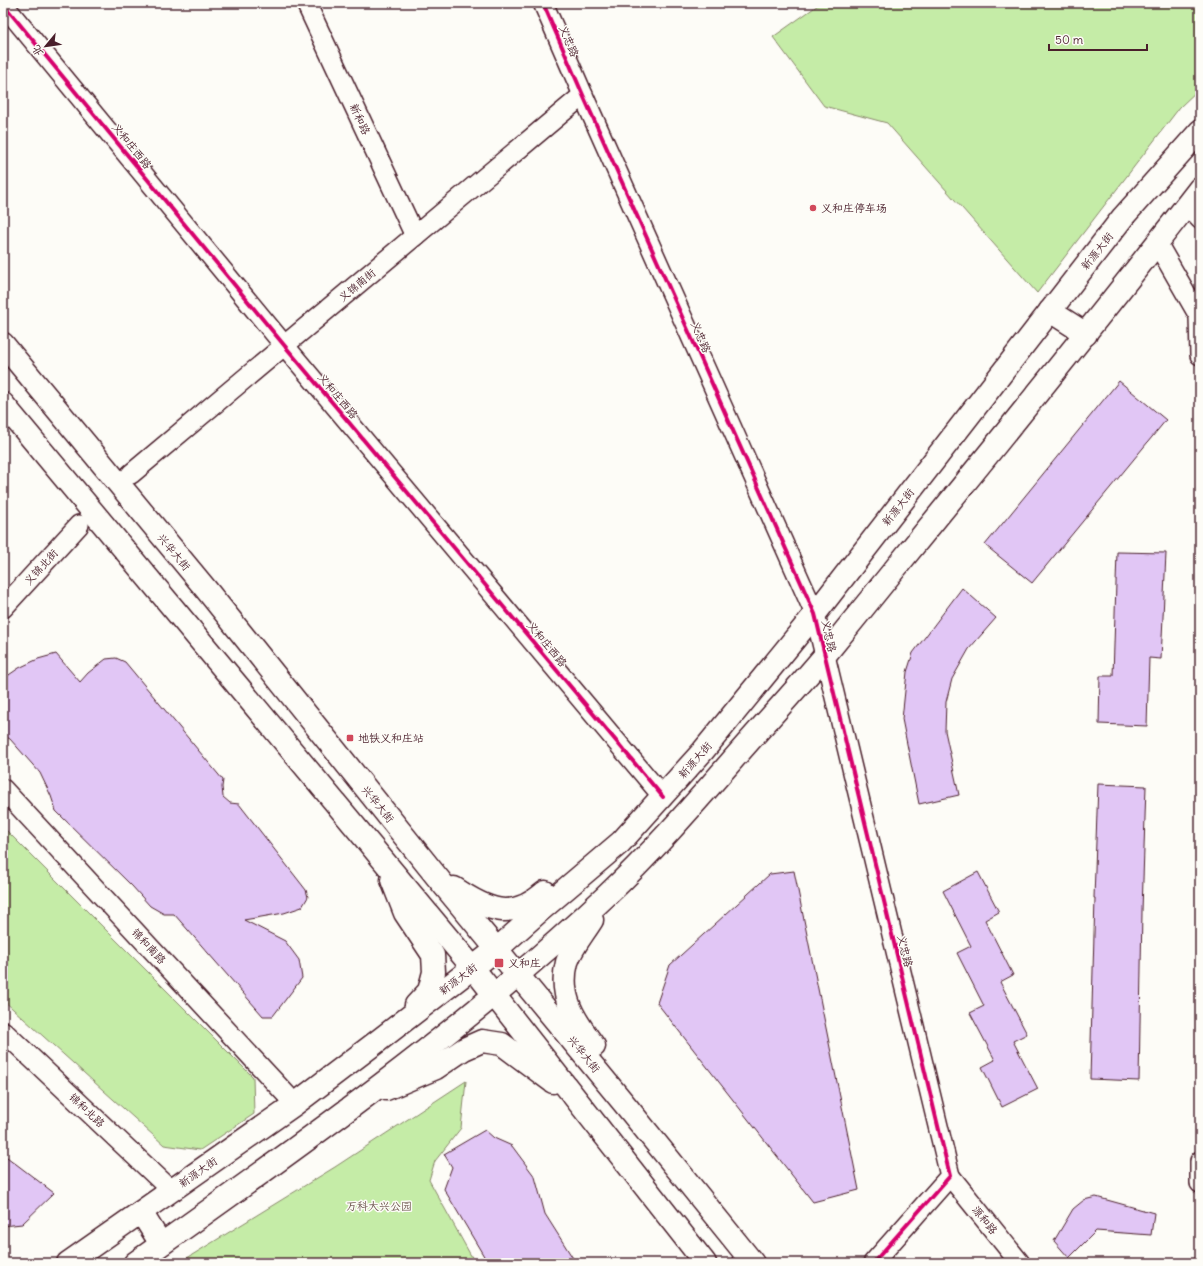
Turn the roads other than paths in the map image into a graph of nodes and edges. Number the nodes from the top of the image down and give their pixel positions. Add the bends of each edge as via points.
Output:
1 (306, 3) edge
2 (543, 3) edge
3 (3, 4) edge
4 (583, 95) junction
5 (1200, 131) edge
6 (1196, 204) edge
7 (415, 236) junction
8 (1157, 244) junction
9 (1050, 311) junction
10 (1086, 334) junction
11 (3, 344) edge
12 (284, 345) junction
13 (1200, 355) edge
14 (3, 404) edge
15 (131, 474) dead end
16 (79, 525) dead end
17 (3, 608) edge
18 (815, 614) junction
19 (824, 656) junction
20 (3, 789) edge
21 (663, 796) junction
22 (621, 842) junction
23 (383, 859) junction
24 (437, 877) junction
25 (607, 896) junction
26 (497, 949) junction
27 (473, 968) junction
28 (519, 975) junction
29 (494, 996) junction
30 (3, 1031) edge
31 (378, 1041) junction
32 (571, 1094) junction
33 (363, 1098) junction
34 (295, 1104) junction
35 (627, 1107) junction
36 (1200, 1161) edge
37 (950, 1176) junction
38 (1200, 1183) edge
39 (171, 1190) junction
40 (141, 1212) junction
41 (161, 1244) junction
42 (68, 1263) edge
43 (135, 1263) edge
44 (705, 1263) edge
45 (753, 1263) edge
46 (873, 1263) edge
47 (1020, 1263) edge

1 - 7 street, 新和路
2 - 4 street, 义忠路
3 - 12 street, 义和庄西路
4 - 7 street, 义锦南街
4 - 18 street, 义忠路
5 - 9 main road, 新源大街 via 1123,217
6 - 8 main road
7 - 12 street, 义锦南街
8 - 10 main road
8 - 13 street via 1199,316
9 - 10 main road
9 - 18 main road, 新源大街
10 - 19 main road
11 - 24 main road, 兴华大街
12 - 15 street, 义锦南街
12 - 21 street, 义和庄西路
14 - 23 main road
16 - 17 street, 义锦北街
18 - 19 street, 义忠路
18 - 21 main road, 新源大街 via 703,752
19 - 25 main road via 666,836
19 - 37 street, 义忠路
20 - 34 street, 锦和南路
21 - 22 main road, 新源大街
22 - 24 main road via 559,879 535,901 522,908 502,910 476,902
22 - 26 main road, 新源大街
23 - 27 main road
23 - 31 main road via 405,913 433,955 434,972 429,992
24 - 26 main road, 兴华大街
25 - 28 main road
25 - 35 main road via 568,962 564,986 569,1007 599,1053
26 - 27 main road, 新源大街
26 - 28 main road, 兴华大街
27 - 29 main road
27 - 31 main road, 新源大街
28 - 29 main road
28 - 35 main road, 兴华大街
29 - 32 main road
29 - 33 main road
30 - 39 street, 锦和北路
31 - 34 main road, 新源大街
32 - 33 main road via 502,1044 482,1041 464,1049 436,1068
32 - 44 main road
33 - 41 main road
34 - 39 main road, 新源大街
35 - 45 main road, 兴华大街
36 - 38 street
37 - 46 street
37 - 47 street, 源和路
39 - 40 main road, 新源大街
40 - 41 main road
40 - 42 main road, 新源大街
41 - 43 main road

